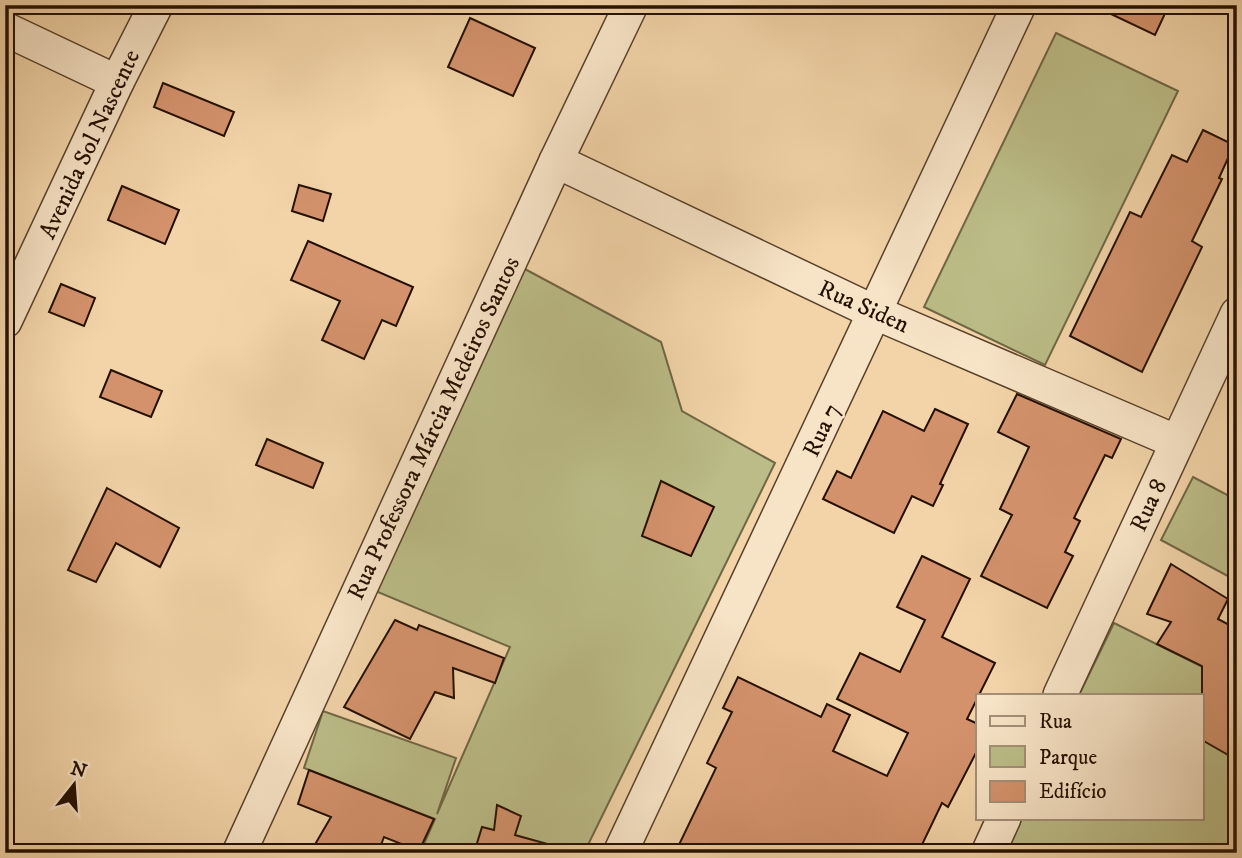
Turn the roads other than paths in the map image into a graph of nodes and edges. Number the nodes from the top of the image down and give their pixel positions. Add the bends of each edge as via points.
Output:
1 (156, 5) edge
2 (631, 5) edge
3 (1019, 5) edge
4 (5, 29) edge
5 (117, 82) junction
6 (556, 161) junction
7 (876, 313) junction
8 (1237, 314) edge
9 (5, 321) edge
10 (1177, 442) junction
11 (1060, 694) edge
12 (1003, 820) edge
13 (239, 853) edge
14 (620, 853) edge
15 (988, 853) edge

1 - 5 street, Avenida Sol Nascente
2 - 6 street, Rua Professora Márcia Medeiros Santos
3 - 7 street, Rua 7
4 - 5 street
5 - 9 street, Avenida Sol Nascente
6 - 7 street, Rua Siden
6 - 13 street, Rua Professora Márcia Medeiros Santos
7 - 10 street, Rua Siden
7 - 14 street, Rua 7
8 - 10 street, Rua 8
10 - 11 street, Rua 8
12 - 15 street

